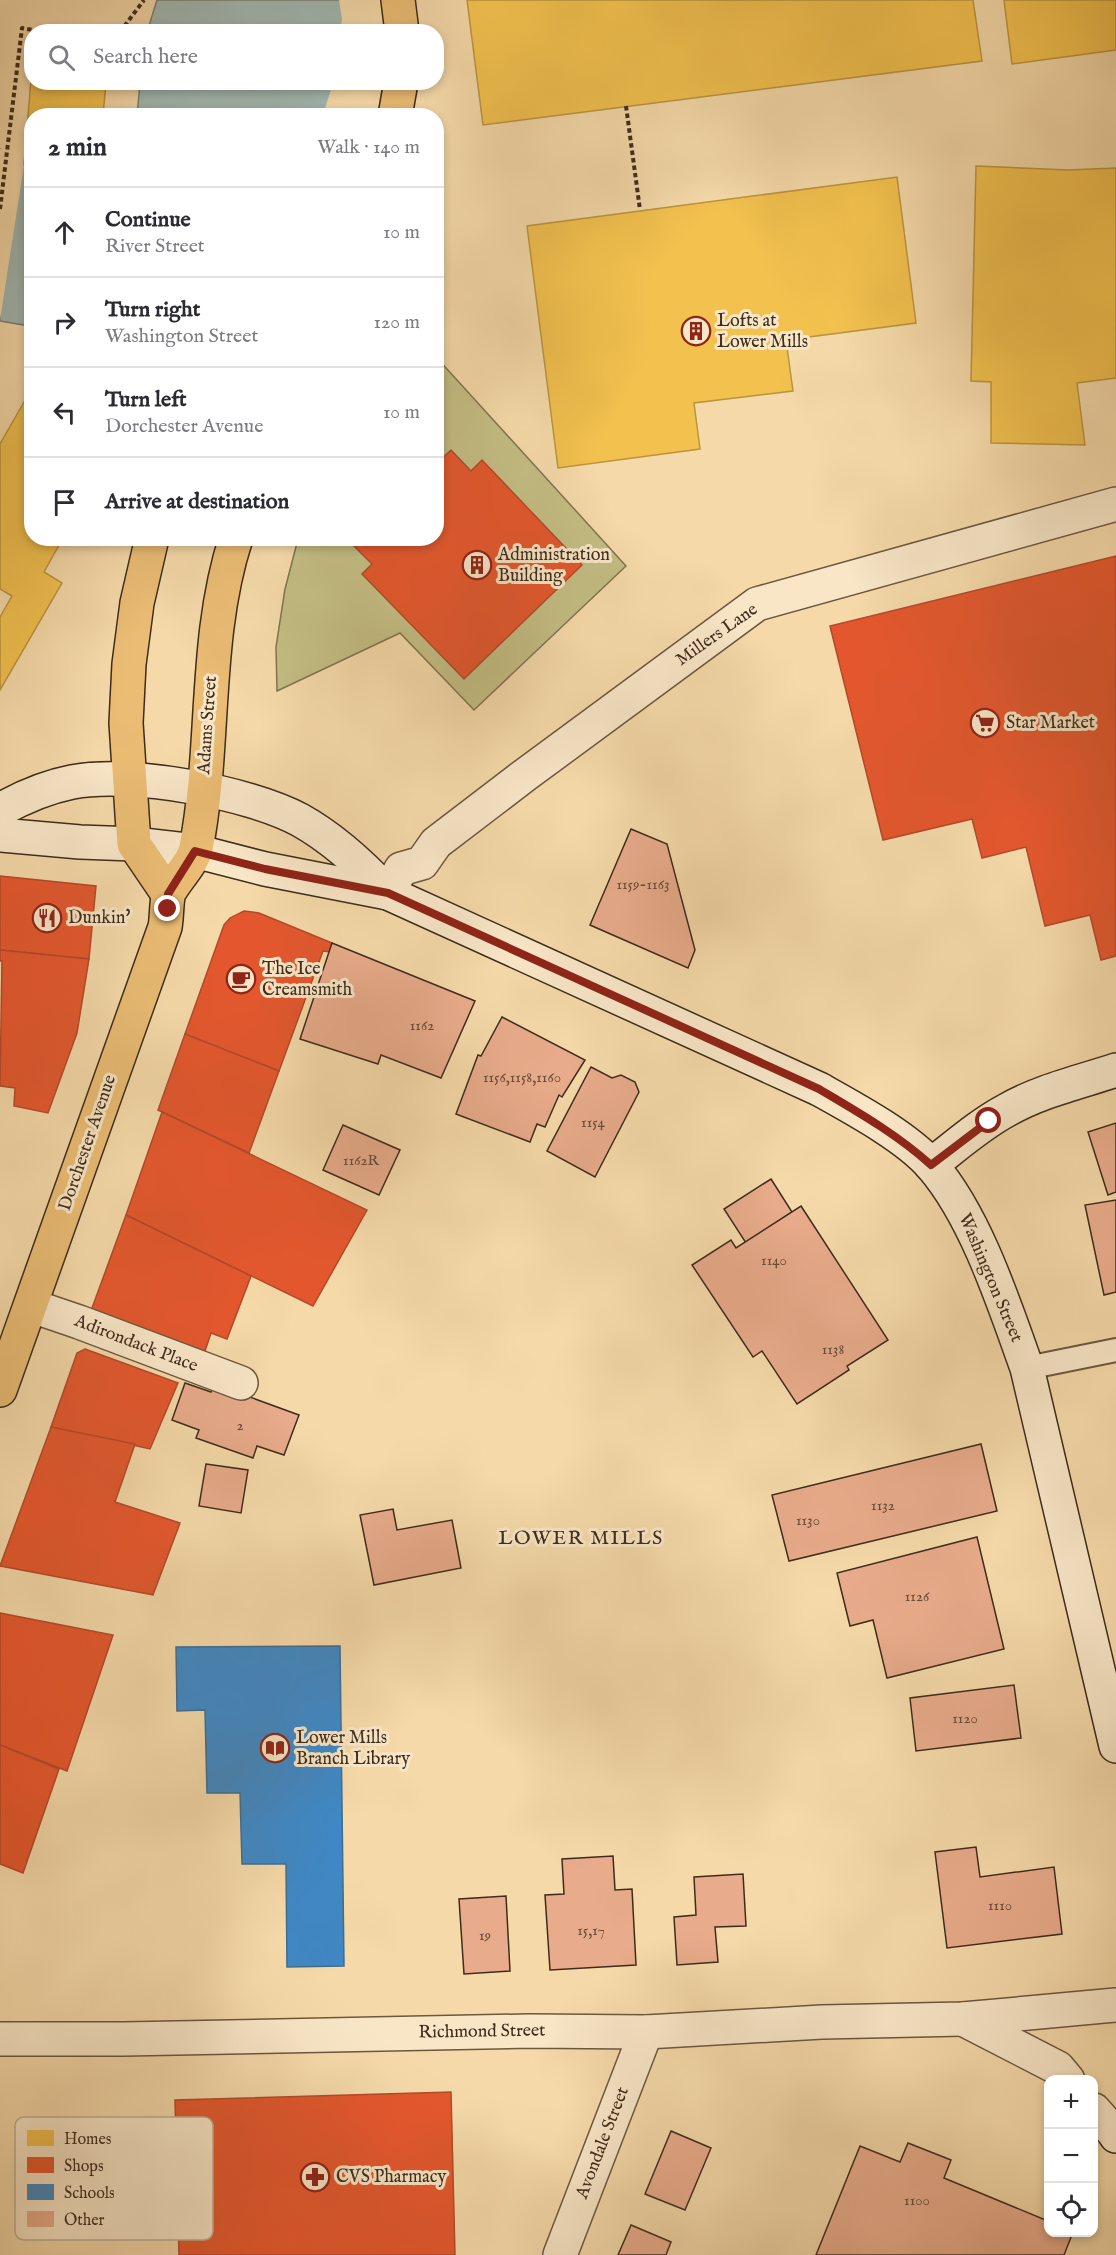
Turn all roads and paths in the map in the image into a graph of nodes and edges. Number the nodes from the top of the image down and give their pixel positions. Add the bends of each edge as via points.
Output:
1 (144, 0) edge
2 (398, 0) edge
3 (126, 24) edge
4 (401, 24) edge
5 (24, 28) edge
6 (400, 90) edge
7 (626, 106) dead end
8 (396, 108) edge
9 (0, 209) edge
10 (640, 210) dead end
11 (1116, 504) edge
12 (150, 546) edge
13 (234, 546) edge
14 (128, 781) junction
15 (204, 790) junction
16 (0, 810) edge
17 (0, 835) edge
18 (134, 844) junction
19 (195, 851) junction
20 (388, 893) junction
21 (168, 894) junction
22 (1116, 1070) edge
23 (931, 1165) junction
24 (32, 1306) junction
25 (1116, 1350) edge
26 (1027, 1368) junction
27 (241, 1383) dead end
28 (0, 1390) edge
29 (1116, 1746) edge
30 (1116, 2005) edge
31 (963, 2019) junction
32 (646, 2032) junction
33 (0, 2039) edge
34 (1064, 2075) edge
35 (1098, 2114) edge
36 (1116, 2134) edge
37 (560, 2255) edge

1 - 3 path
2 - 4 main road
5 - 9 path
6 - 8 main road
7 - 10 path
11 - 20 street, Millers Lane via 757,604 472,815 436,843 422,863 401,869
12 - 14 main road via 129,664
13 - 15 main road, Adams Street via 214,646
14 - 15 street, Washington Street
14 - 16 street via 72,782 41,790
14 - 18 main road
15 - 19 main road, Adams Street
15 - 20 street, Washington Street via 257,802 300,820 366,868
17 - 18 street
18 - 19 street
18 - 21 main road
19 - 20 street, Washington Street
19 - 21 main road, Dorchester Avenue
20 - 23 street, Washington Street via 819,1089 865,1116
21 - 24 main road, Dorchester Avenue via 165,927
22 - 23 street via 1008,1109
23 - 26 street, Washington Street via 972,1229
24 - 27 street, Adirondack Place
24 - 28 main road, Dorchester Avenue
25 - 26 lane
26 - 29 street, Washington Street
30 - 31 street, Richmond Street
31 - 32 street, Richmond Street
31 - 34 street, Richmond Street via 1058,2068
32 - 33 street, Richmond Street
32 - 37 street, Avondale Street
35 - 36 street

